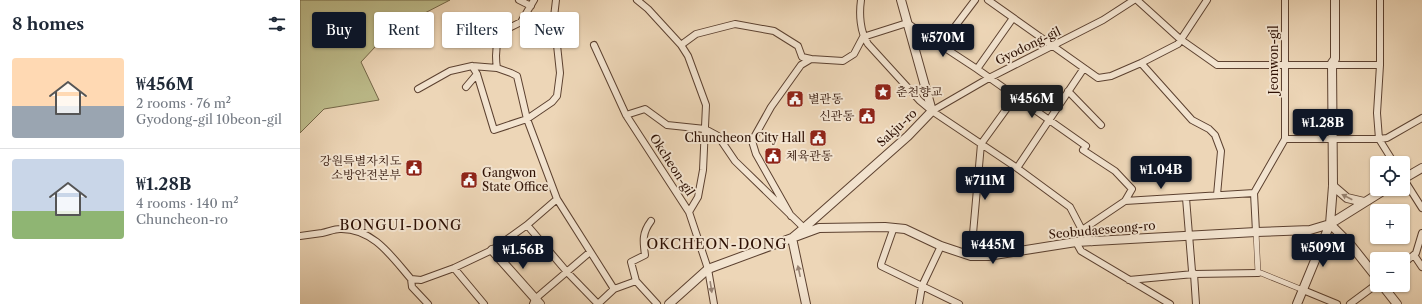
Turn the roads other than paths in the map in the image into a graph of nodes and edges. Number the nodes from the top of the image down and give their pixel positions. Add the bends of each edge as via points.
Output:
1 (519, 0) edge
2 (556, 0) edge
3 (637, 0) edge
4 (861, 0) edge
5 (901, 0) edge
6 (975, 0) edge
7 (988, 0) edge
8 (1135, 0) edge
9 (1207, 0) edge
10 (1285, 0) edge
11 (1330, 0) edge
12 (1335, 0) edge
13 (1380, 0) edge
14 (532, 3) edge
15 (1013, 18) junction
16 (908, 23) junction
17 (863, 37) junction
18 (1180, 39) junction
19 (594, 45) dead end
20 (681, 45) junction
21 (940, 46) junction
22 (1052, 47) junction
23 (812, 59) junction
24 (1141, 63) junction
25 (1332, 64) junction
26 (1380, 65) junction
27 (470, 66) junction
28 (1285, 66) junction
29 (497, 68) junction
30 (1084, 68) junction
31 (977, 69) junction
32 (477, 74) junction
33 (989, 78) junction
34 (466, 87) dead end
35 (418, 88) dead end
36 (1068, 91) junction
37 (1015, 97) junction
38 (932, 111) junction
39 (626, 115) junction
40 (1422, 118) edge
41 (527, 119) junction
42 (1049, 120) junction
43 (1101, 125) dead end
44 (705, 129) junction
45 (1285, 139) junction
46 (1379, 139) junction
47 (1333, 140) junction
48 (981, 144) junction
49 (1390, 156) edge
50 (1017, 168) junction
51 (1422, 168) edge
52 (1410, 175) edge
53 (1333, 186) junction
54 (1410, 190) edge
55 (1254, 193) junction
56 (1217, 195) junction
57 (1374, 196) edge
58 (1186, 198) junction
59 (557, 199) junction
60 (1125, 201) junction
61 (1364, 202) junction
62 (1422, 208) edge
63 (689, 212) junction
64 (791, 216) junction
65 (651, 221) dead end
66 (1330, 224) junction
67 (527, 226) junction
68 (804, 228) junction
69 (894, 228) junction
70 (1082, 230) junction
71 (1256, 232) junction
72 (1189, 235) junction
73 (300, 236) edge
74 (1421, 237) edge
75 (792, 238) junction
76 (1076, 242) junction
77 (1092, 242) junction
78 (941, 246) junction
79 (492, 250) junction
80 (590, 252) junction
81 (971, 256) junction
82 (1414, 256) junction
83 (1410, 259) edge
84 (1422, 267) edge
85 (454, 268) junction
86 (708, 269) junction
87 (1370, 269) edge
88 (567, 272) junction
89 (1258, 273) junction
90 (1194, 274) junction
91 (411, 279) junction
92 (1129, 280) junction
93 (636, 281) junction
94 (922, 286) junction
95 (614, 289) junction
96 (1370, 289) edge
97 (1303, 290) junction
98 (1388, 292) edge
99 (536, 302) edge
100 (428, 304) edge
101 (484, 304) edge
102 (598, 304) edge
103 (657, 304) edge
104 (669, 304) edge
105 (714, 304) edge
106 (806, 304) edge
107 (919, 304) edge
108 (959, 304) edge
109 (1170, 304) edge
110 (1196, 304) edge
111 (1297, 304) edge
112 (1338, 304) edge
113 (1350, 304) edge
114 (1397, 304) edge

1 - 14 street
2 - 41 street via 554,17 560,73 558,96
3 - 20 street
4 - 17 street
5 - 16 street, Sakju-ro
6 - 21 street
7 - 15 street
8 - 18 street
8 - 22 street, Gyodong-gil
9 - 18 street
10 - 28 street, Jeonwon-gil
11 - 25 street via 1329,58
12 - 25 street via 1335,59
13 - 26 street
14 - 29 street via 520,22 499,33 496,46
15 - 22 street
15 - 31 street
16 - 17 street
16 - 21 street
16 - 38 street, Sakju-ro
17 - 23 street via 854,54 843,60
17 - 38 street
18 - 24 street via 1178,44
18 - 28 street via 1217,65
19 - 39 street, Okcheon-gil
20 - 23 street via 696,34 735,24 774,32 798,46 802,57
20 - 44 street via 688,56 706,105
21 - 31 street
22 - 30 street
22 - 33 street, Gyodong-gil
23 - 64 street via 801,65 771,107 752,141 756,154
24 - 30 street via 1111,76 1098,78
24 - 56 street via 1192,120 1216,135 1221,151
25 - 26 street
25 - 28 street
25 - 47 street
26 - 46 street via 1377,113
27 - 29 street
27 - 32 street
27 - 35 street via 450,71
28 - 45 street, Jeonwon-gil
29 - 41 street via 517,76
30 - 36 street
31 - 33 street
32 - 34 street
32 - 41 street via 494,130
33 - 37 street
33 - 38 street, Gyodong-gil
36 - 42 street
36 - 43 street
37 - 42 street
37 - 48 street
38 - 48 street
38 - 68 street, Sakju-ro via 908,136
39 - 44 street via 645,109 667,125
39 - 63 street, Okcheon-gil
40 - 46 street via 1387,138
41 - 59 street
42 - 50 street
42 - 60 street via 1115,171 1132,189
44 - 63 street via 703,170 698,197
44 - 64 street via 718,136 735,161
45 - 47 street
45 - 55 street, Jeonwon-gil
46 - 47 street
46 - 49 street
47 - 53 street
48 - 50 street
48 - 81 street
50 - 70 street via 1070,207
51 - 52 street
61 -> 53 street via 1347,198
53 - 66 street
54 - 62 street
55 - 56 street
55 - 71 street
56 - 58 street
57 - 61 street, Seobudaeseong-ro
58 - 60 street
58 - 72 street
59 - 67 street
59 - 80 street
60 - 70 street
61 - 66 street, Seobudaeseong-ro
63 - 86 street, Okcheon-gil
64 - 68 street
65 - 93 street via 643,238 645,256 631,262
66 - 71 street, Seobudaeseong-ro via 1310,230
66 - 87 street
66 - 97 street
67 - 79 street
67 - 88 street
68 - 75 street, Sakju-ro
69 - 75 street, Seobudaeseong-ro via 819,228
69 - 78 street, Seobudaeseong-ro via 905,228
69 - 94 street via 881,266
70 - 77 street
71 - 72 street, Seobudaeseong-ro
71 - 89 street
72 - 77 street, Seobudaeseong-ro
72 - 90 street
73 - 91 street via 340,229 361,232 374,239 389,253
74 - 82 street
75 - 86 street, Seobudaeseong-ro
106 -> 75 street
76 - 77 street, Seobudaeseong-ro
76 - 81 street, Seobudaeseong-ro via 988,256
76 - 92 street via 1081,251
78 - 81 street, Seobudaeseong-ro
78 - 94 street
79 - 85 street
79 - 99 street
80 - 88 street
80 - 95 street
82 - 83 street
82 - 84 street
85 - 91 street via 421,280
85 - 101 street
86 - 104 street, Seobudaeseong-ro
86 -> 105 street, Okcheon-gil
88 - 99 street
88 - 102 street
89 - 90 street
89 - 97 street
90 - 92 street
90 - 110 street
91 - 100 street via 412,287
92 - 109 street
93 - 95 street
93 - 103 street
94 - 107 street
94 - 108 street
95 - 102 street
96 - 113 street
97 - 111 street
97 - 112 street
98 - 114 street

